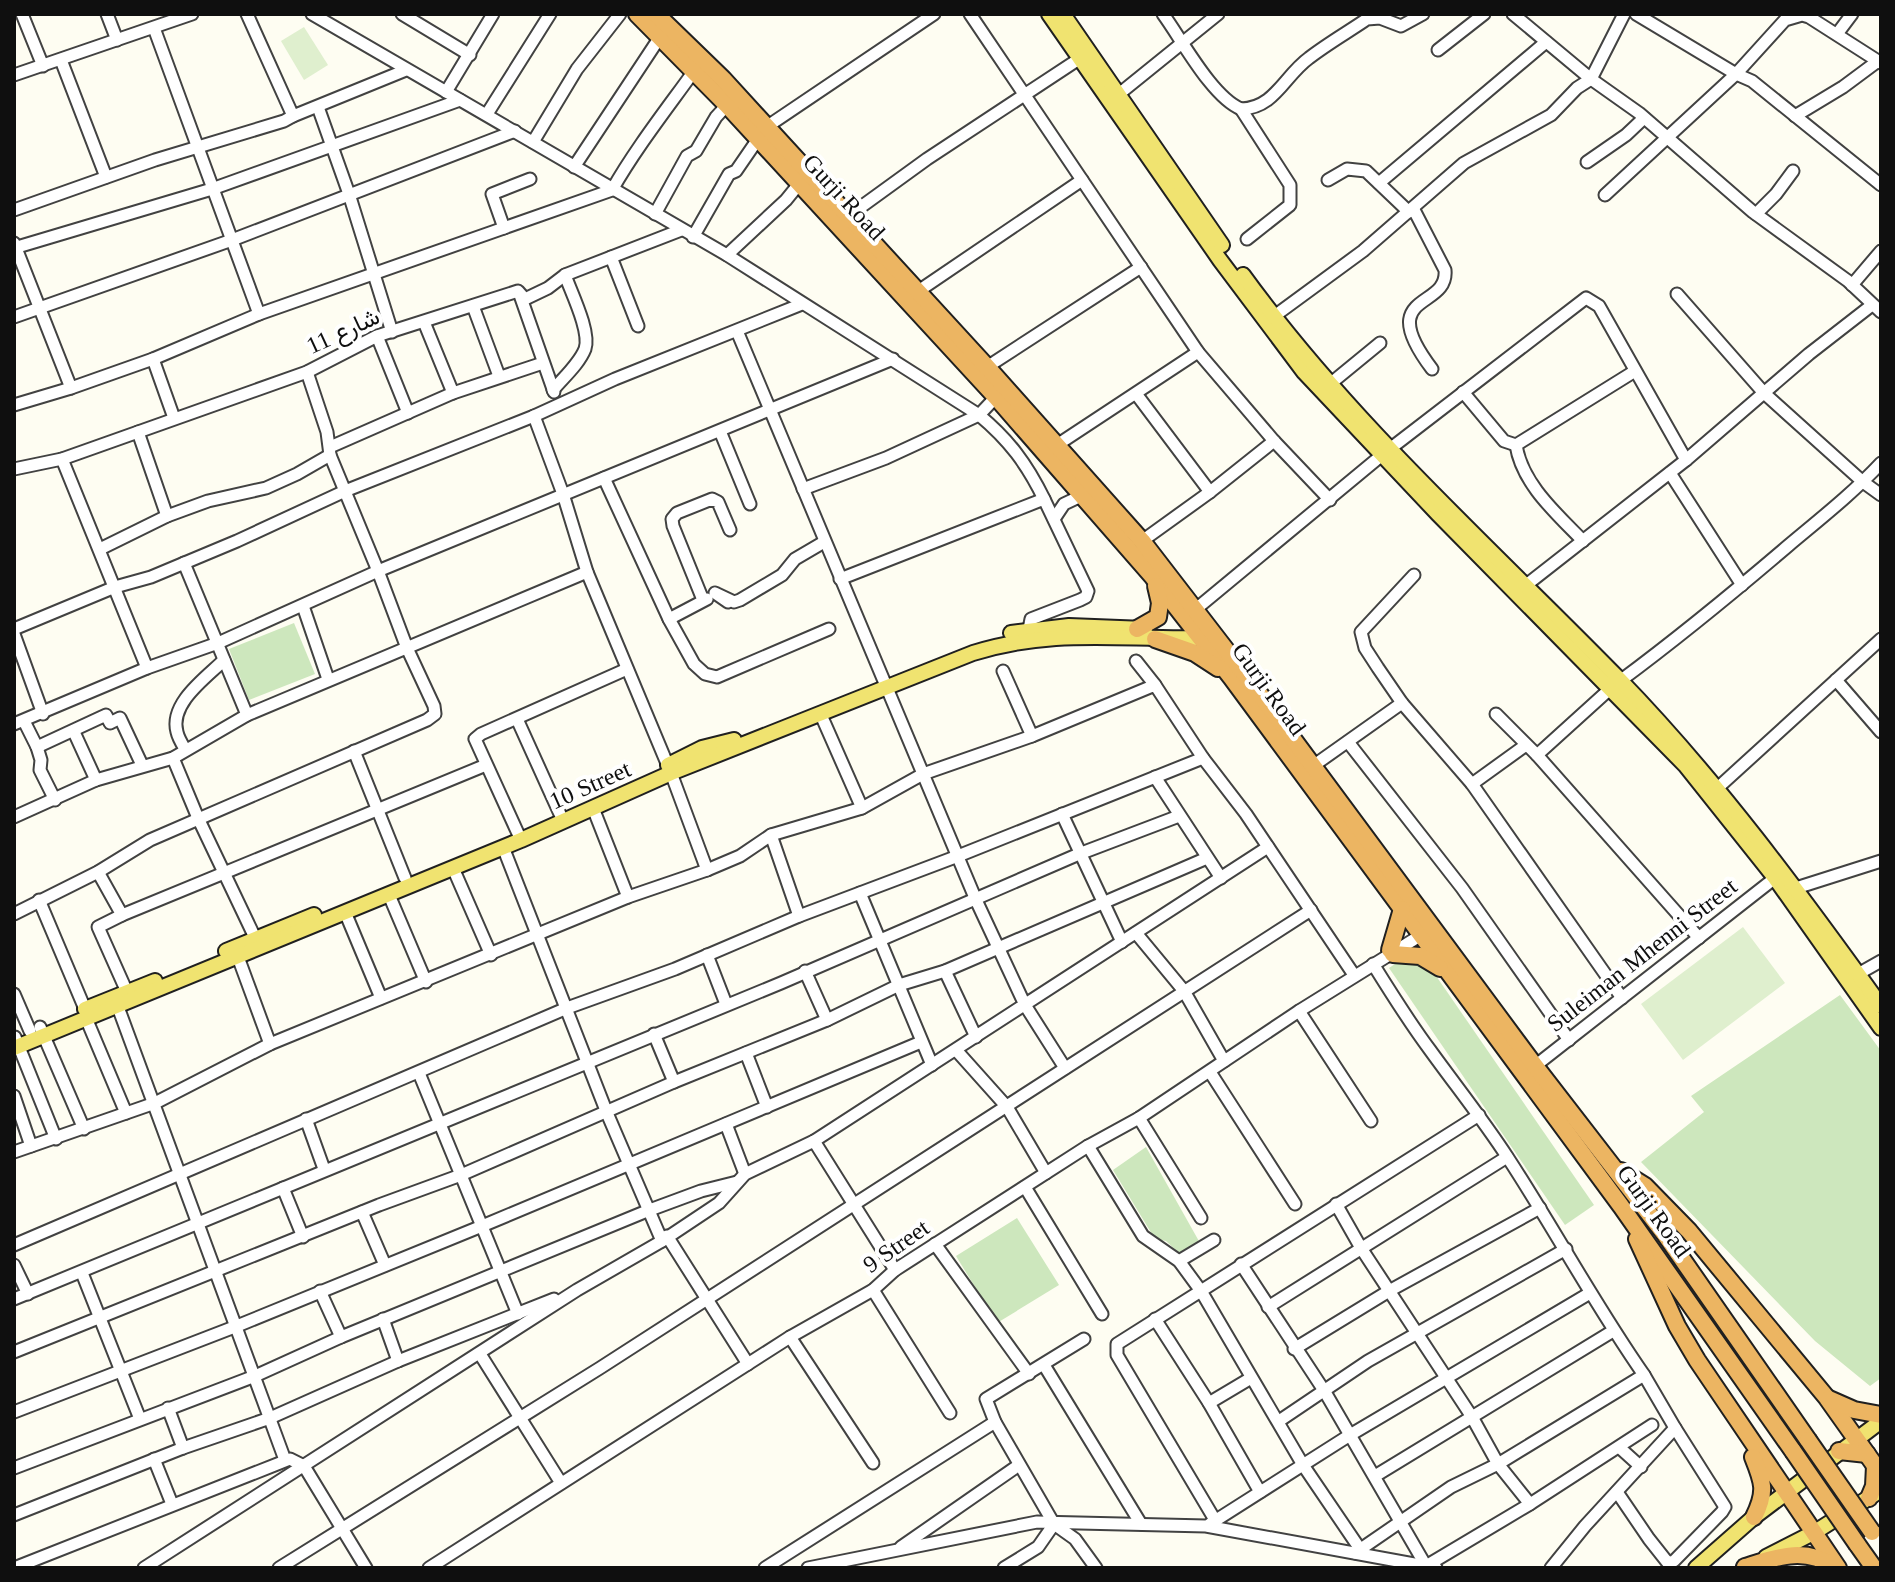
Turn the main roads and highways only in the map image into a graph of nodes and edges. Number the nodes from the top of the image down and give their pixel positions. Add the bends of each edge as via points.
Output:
1 (637, 14) edge
2 (656, 14) edge
3 (1049, 14) edge
4 (1063, 14) edge
5 (1085, 55) junction
6 (760, 133) junction
7 (892, 275) junction
8 (1386, 452) junction
9 (1153, 577) junction
10 (1137, 629) junction
11 (1198, 634) junction
12 (1155, 639) junction
13 (1231, 677) junction
14 (885, 684) junction
15 (1616, 684) junction
16 (669, 769) junction
17 (1714, 791) junction
18 (519, 836) junction
19 (1402, 909) junction
20 (1425, 928) junction
21 (258, 944) junction
22 (1457, 982) junction
23 (1881, 1006) edge
24 (86, 1014) junction
25 (1881, 1028) edge
26 (15, 1042) edge
27 (1612, 1166) junction
28 (1621, 1206) junction
29 (1827, 1398) junction
30 (1881, 1415) edge
31 (1881, 1421) edge
32 (1857, 1439) junction
33 (1753, 1444) junction
34 (1839, 1451) junction
35 (1875, 1465) edge
36 (1793, 1494) junction
37 (1875, 1494) edge
38 (1754, 1517) junction
39 (1815, 1526) junction
40 (1877, 1538) edge
41 (1696, 1568) edge
42 (1744, 1568) edge
43 (1837, 1568) edge
44 (1874, 1568) edge

1 - 6 highway, Gurji Road
2 - 6 highway, Gurji Road via 723,79
3 - 5 main road
4 - 5 main road
5 - 8 main road via 1119,94 1273,317
5 - 8 main road via 1266,324 1304,372
6 - 7 highway, Gurji Road via 799,184
6 - 7 highway, Gurji Road via 847,217
7 - 9 highway, Gurji Road
7 - 20 highway, Gurji Road via 917,292 1142,541 1313,766
8 - 15 main road
8 - 15 main road via 1525,586
9 - 10 highway via 1158,617
9 - 11 highway, Gurji Road
10 - 11 main road, 10 Street
10 - 14 main road, 10 Street via 1029,629 991,638
11 - 12 main road, 10 Street
11 - 13 highway, Gurji Road
12 - 13 highway via 1195,653
12 - 14 main road, 10 Street via 1069,636 1015,642
13 - 19 highway, Gurji Road
14 - 16 main road, 10 Street via 821,715
14 - 16 main road, 10 Street via 743,738 702,748
15 - 17 main road
16 - 18 main road, 10 Street
16 - 18 main road, 10 Street via 593,808
17 - 23 main road via 1796,888
17 - 25 main road
18 - 21 main road, 10 Street via 405,878
18 - 21 main road, 10 Street via 389,895
19 - 20 highway, Gurji Road
19 - 22 highway via 1389,953 1428,959
20 - 22 highway, Gurji Road
20 - 27 highway, Gurji Road
21 - 24 main road, 10 Street via 127,992
21 - 24 main road, 10 Street via 118,1007
22 - 28 highway, Gurji Road
24 - 26 main road, 10 Street
27 - 29 highway via 1645,1186 1689,1231
27 - 40 highway, Gurji Road, bridge
28 - 33 highway via 1677,1326
28 - 44 highway, Gurji Road, bridge
29 - 30 highway
29 - 32 highway
31 - 32 main road
32 - 34 main road
32 - 35 highway
33 - 36 highway
33 - 38 highway via 1764,1484
34 - 35 highway
34 - 36 main road
35 - 37 highway
36 - 38 main road
36 - 39 highway
37 - 39 main road
38 - 41 main road
39 - 42 main road
39 - 43 highway
42 - 43 highway via 1804,1553

